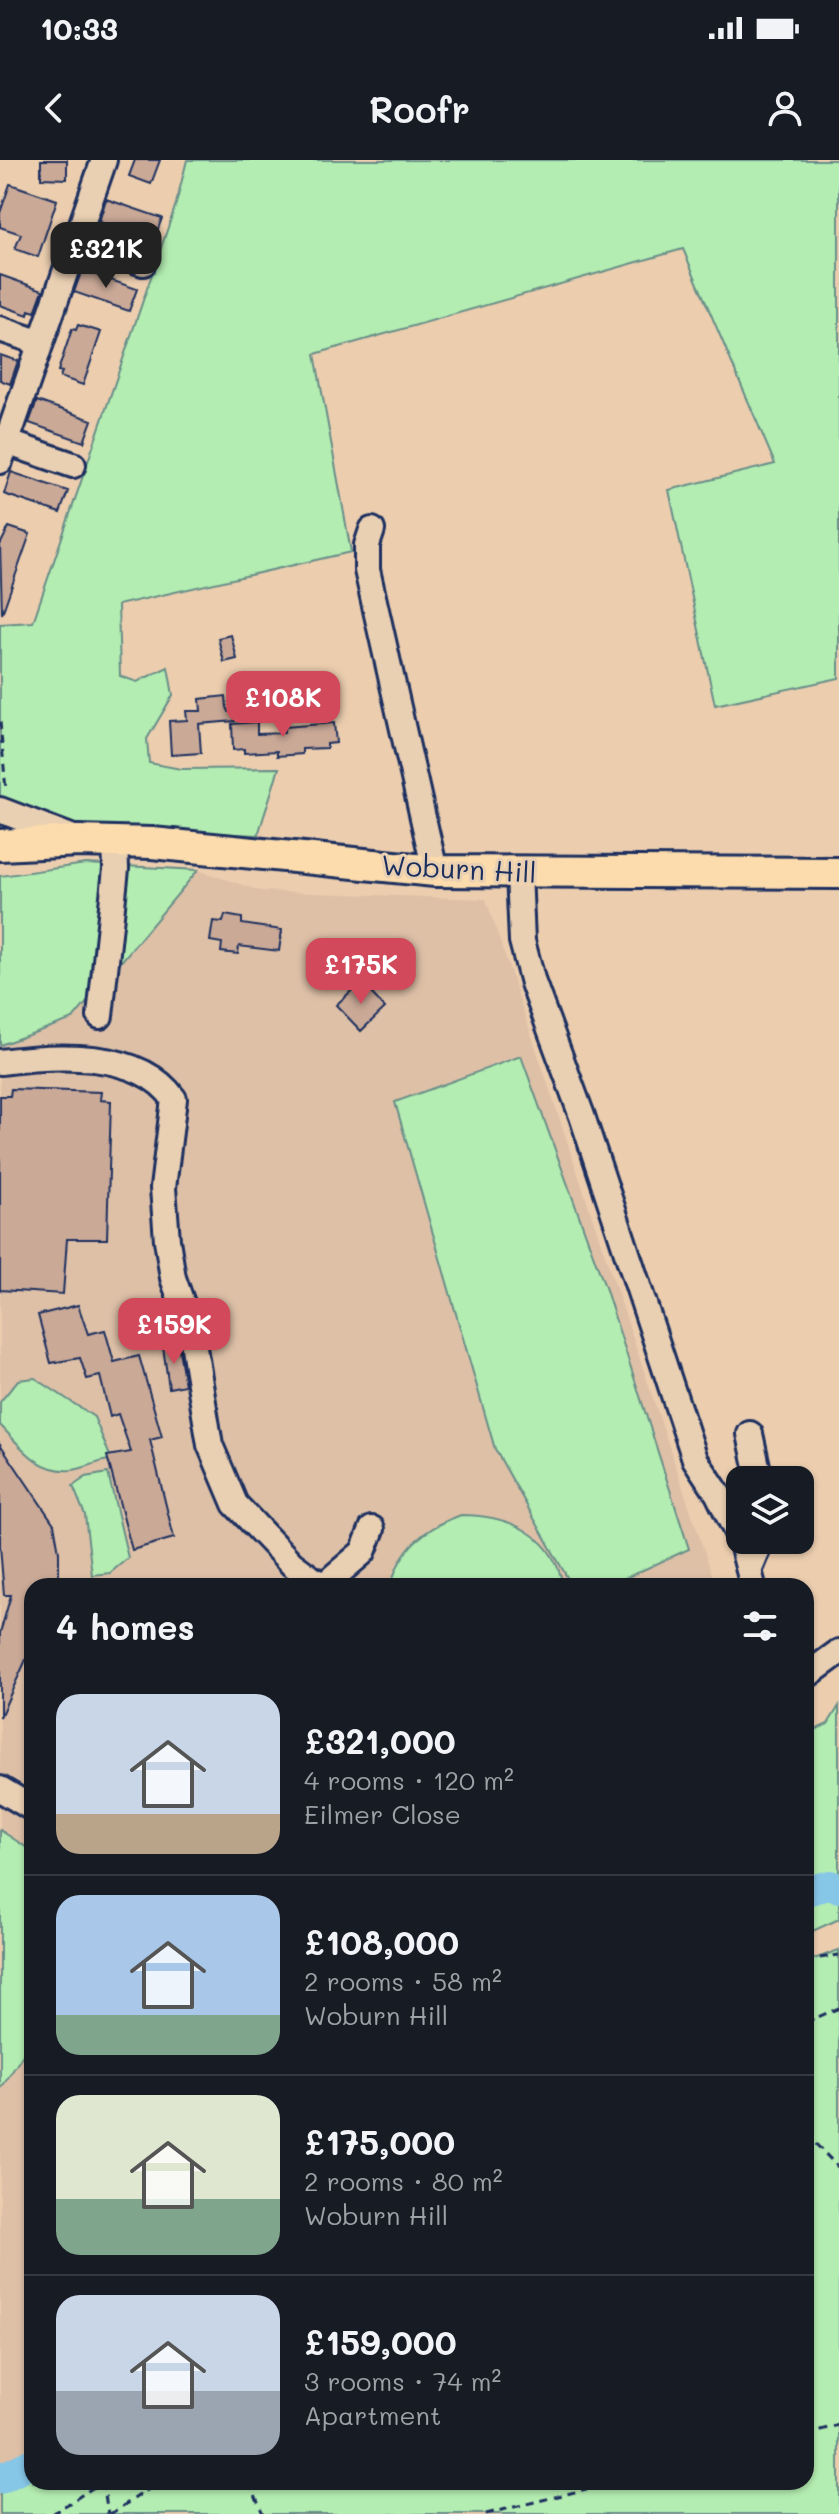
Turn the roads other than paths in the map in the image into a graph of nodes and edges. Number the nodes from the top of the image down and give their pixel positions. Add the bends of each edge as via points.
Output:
1 (104, 160) edge
2 (76, 240) junction
3 (143, 263) dead end
4 (0, 329) edge
5 (41, 343) junction
6 (3, 452) edge
7 (73, 465) dead end
8 (372, 530) dead end
9 (4, 812) edge
10 (79, 841) junction
11 (115, 842) junction
12 (0, 845) edge
13 (435, 871) junction
14 (519, 873) junction
15 (839, 873) edge
16 (100, 1016) dead end
17 (0, 1062) edge
18 (750, 1434) dead end
19 (757, 1466) edge
20 (726, 1510) edge
21 (372, 1529) dead end
22 (745, 1554) edge
23 (758, 1554) edge
24 (312, 1578) edge
25 (332, 1578) edge
26 (752, 1578) edge
27 (839, 1652) edge
28 (814, 1670) edge
29 (0, 1789) edge
30 (24, 1803) edge

1 - 2 street
2 - 3 street
2 - 5 street
4 - 5 street
5 - 6 street
6 - 7 street
8 - 13 street via 367,570
9 - 10 street, Woburn Hill
10 - 11 main road, Woburn Hill
10 - 12 main road, Woburn Hill
11 - 13 main road, Woburn Hill
11 - 16 street
13 - 14 main road, Woburn Hill
14 - 15 main road, Woburn Hill
14 - 20 street via 522,941 533,983 695,1459
17 - 24 street via 63,1055 108,1062 162,1082 174,1099 163,1188 167,1240 173,1278 191,1329 210,1445 235,1504
18 - 19 street
21 - 25 street via 363,1552
22 - 26 street
23 - 26 street
27 - 28 street
29 - 30 street

